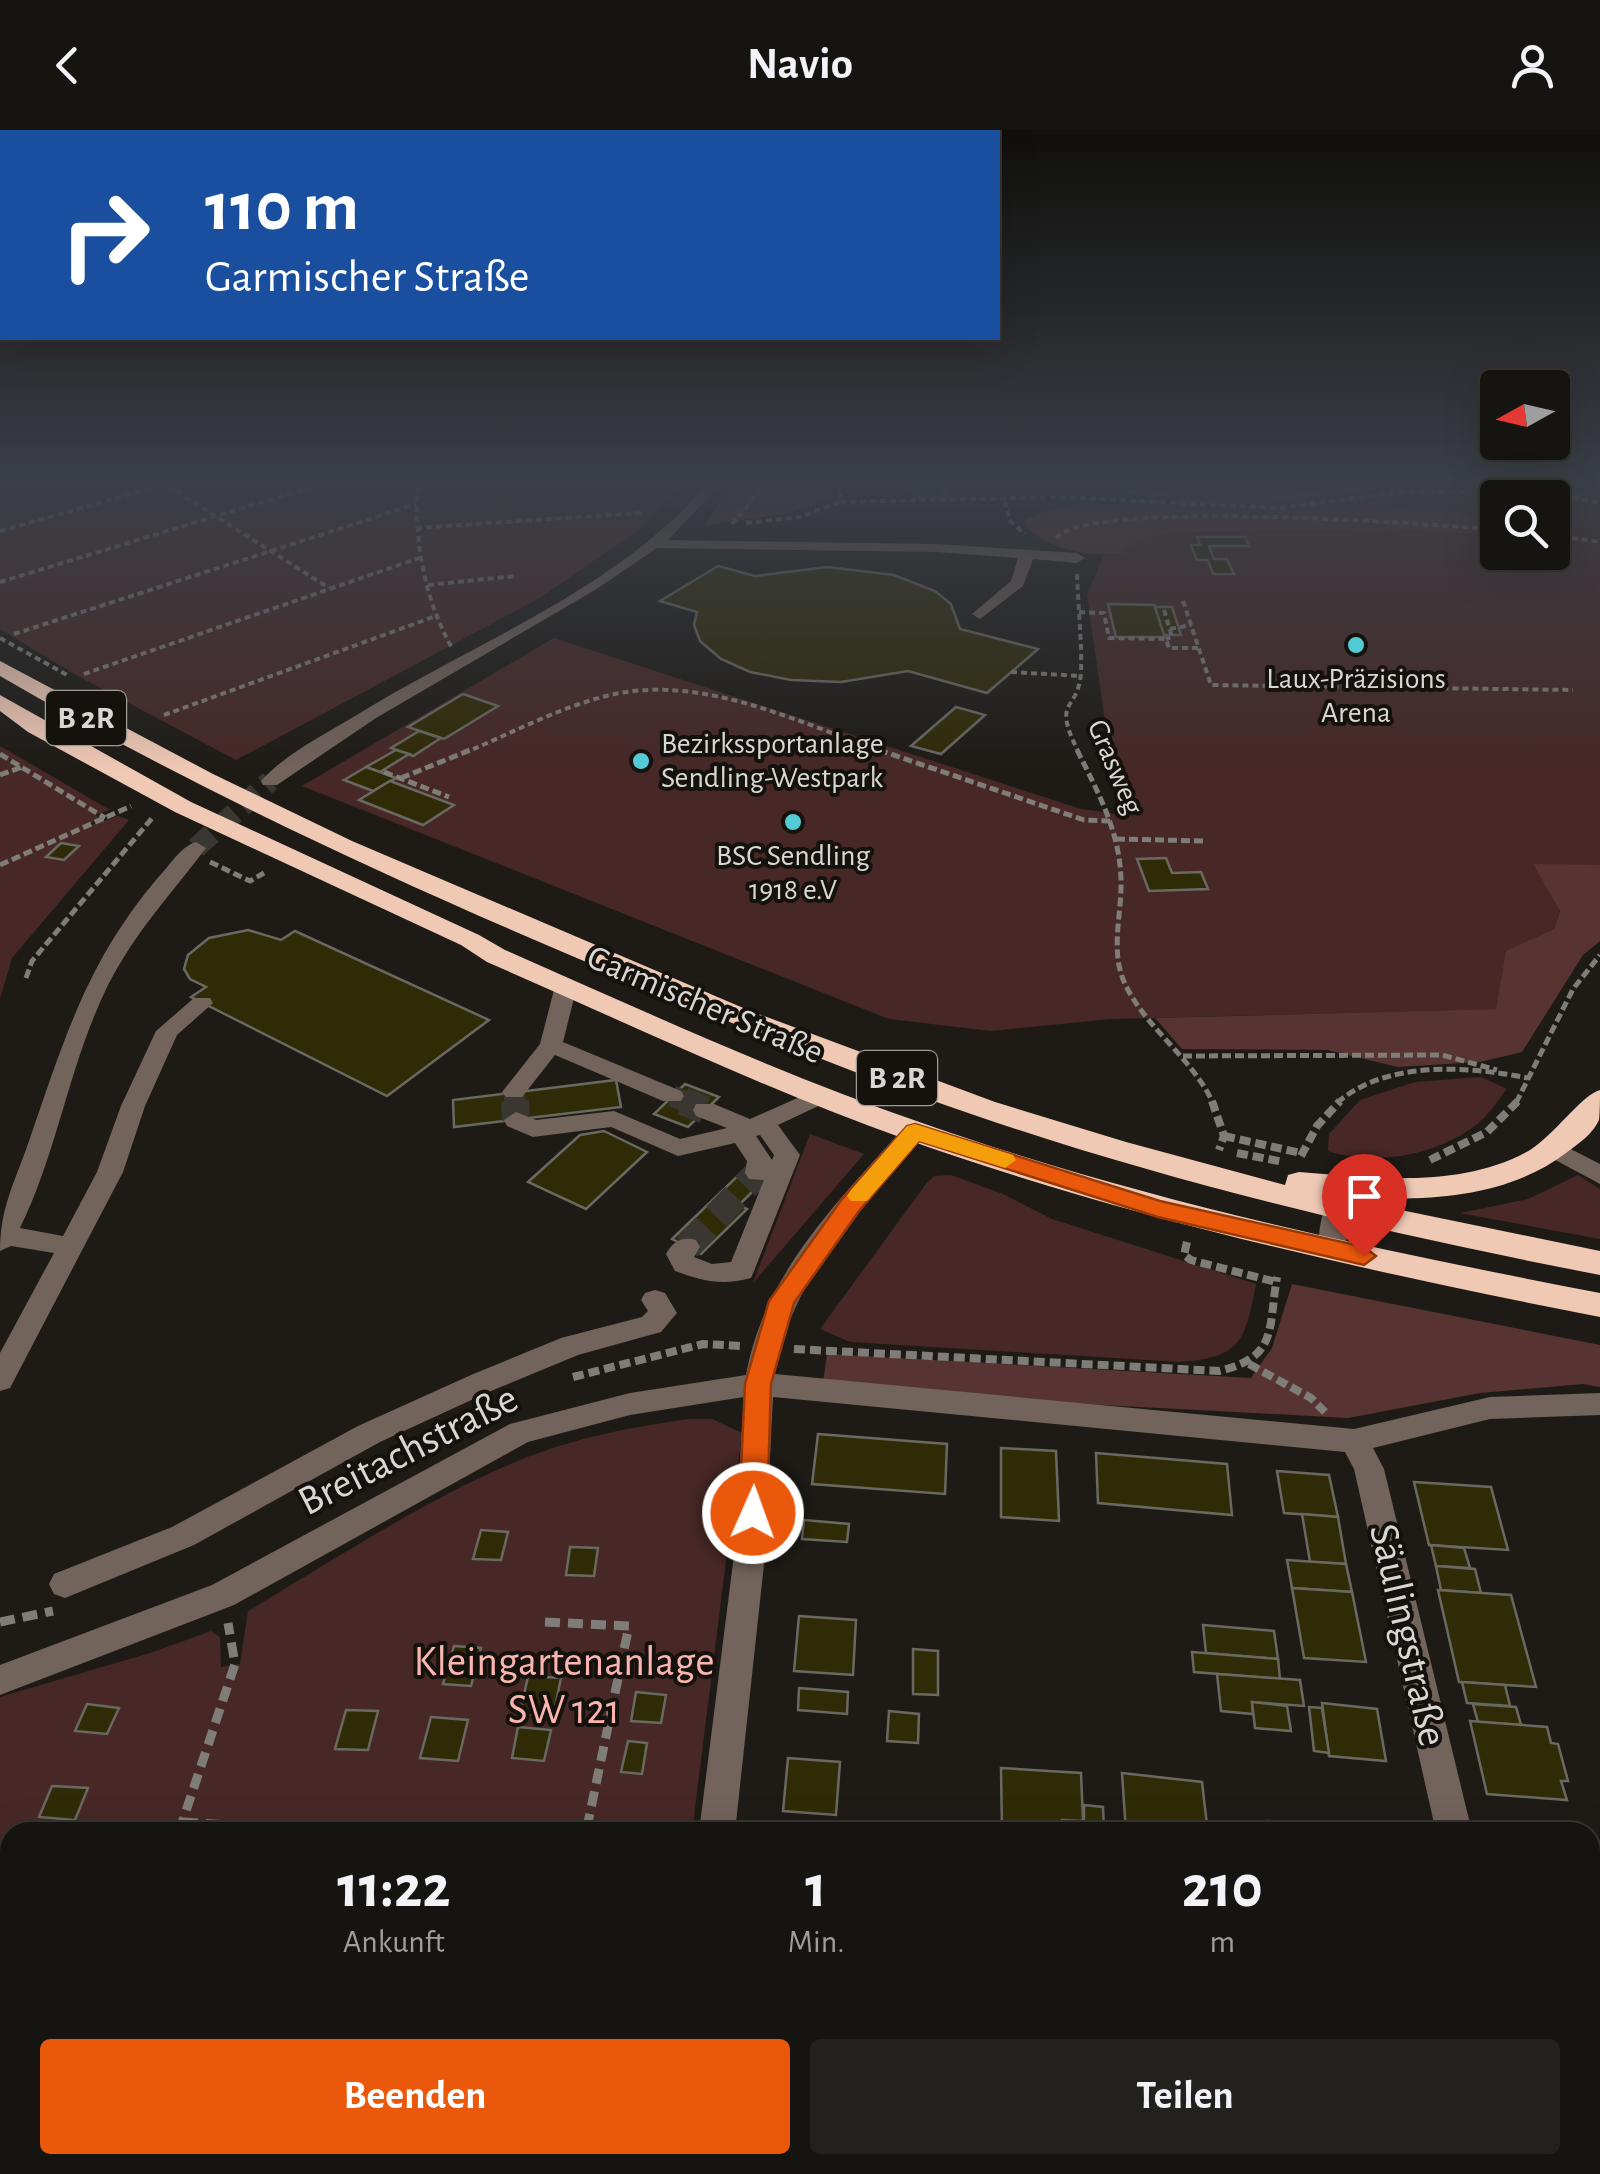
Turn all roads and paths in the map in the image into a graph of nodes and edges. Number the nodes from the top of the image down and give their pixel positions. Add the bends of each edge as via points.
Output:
1 (177, 581) edge
2 (319, 581) edge
3 (350, 581) edge
4 (427, 581) edge
5 (463, 581) edge
6 (599, 581) edge
7 (1019, 581) edge
8 (1077, 581) edge
9 (428, 585) junction
10 (330, 588) junction
11 (1182, 601) dead end
12 (1164, 610) dead end
13 (1079, 612) junction
14 (980, 614) dead end
15 (436, 616) junction
16 (438, 624) dead end
17 (1190, 625) junction
18 (1170, 629) junction
19 (14, 634) dead end
20 (0, 638) edge
21 (1166, 639) junction
22 (1198, 648) junction
23 (0, 668) edge
24 (1012, 672) dead end
25 (84, 674) dead end
26 (1082, 676) junction
27 (82, 684) dead end
28 (1573, 690) dead end
29 (0, 700) edge
30 (0, 715) edge
31 (164, 715) dead end
32 (36, 728) junction
33 (0, 754) edge
34 (22, 767) junction
35 (384, 772) dead end
36 (0, 775) edge
37 (401, 778) junction
38 (270, 781) tunnel mouth
39 (449, 797) dead end
40 (130, 806) dead end
41 (152, 817) dead end
42 (105, 818) junction
43 (1110, 821) junction
44 (1116, 839) junction
45 (1206, 841) dead end
46 (204, 855) joint
47 (0, 865) edge
48 (264, 873) dead end
49 (1600, 955) edge
50 (26, 978) dead end
51 (566, 986) junction
52 (202, 1003) dead end
53 (551, 1045) junction
54 (1182, 1056) junction
55 (1497, 1070) junction
56 (1528, 1078) junction
57 (514, 1092) tunnel mouth
58 (672, 1096) tunnel mouth
59 (820, 1096) junction
60 (1600, 1099) edge
61 (706, 1110) tunnel mouth
62 (516, 1120) dead end
63 (752, 1128) junction
64 (915, 1132) junction
65 (1224, 1136) junction
66 (1554, 1149) junction
67 (1426, 1162) dead end
68 (1212, 1163) junction
69 (1315, 1167) dead end
70 (758, 1173) dead end
71 (1600, 1175) edge
72 (1338, 1207) junction
73 (2, 1239) edge
74 (1188, 1242) dead end
75 (68, 1246) junction
76 (687, 1246) dead end
77 (1331, 1249) junction
78 (1600, 1262) edge
79 (655, 1300) dead end
80 (1600, 1305) edge
81 (768, 1348) junction
82 (1250, 1364) junction
83 (570, 1378) dead end
84 (0, 1380) edge
85 (758, 1384) junction
86 (1600, 1404) edge
87 (1354, 1441) junction
88 (63, 1596) joint
89 (223, 1596) junction
90 (0, 1622) edge
91 (545, 1622) dead end
92 (0, 1680) edge
93 (183, 1822) edge
94 (588, 1822) edge
95 (718, 1822) edge
96 (1452, 1822) edge

1 - 19 path
2 - 10 path
3 - 10 path
4 - 9 path
5 - 9 path
6 - 38 street via 346,729
7 - 14 street
8 - 13 path, Grasweg
9 - 15 path
10 - 25 path
11 - 17 path
12 - 18 path
13 - 21 path via 1104,613 1109,638
13 - 26 path, Grasweg
15 - 16 path
15 - 31 path
17 - 18 path
17 - 22 path
18 - 21 path
20 - 27 path
21 - 22 path via 1169,648
22 - 28 path via 1211,685
23 - 68 highway, Garmischer Straße / B 2R via 287,822 597,957 896,1077 1046,1129
24 - 26 path
26 - 43 path, Grasweg via 1064,710 1065,726
29 - 32 highway, Garmischer Straße / B 2R
30 - 32 highway
32 - 51 highway, Garmischer Straße / B 2R via 272,851
33 - 34 path
34 - 36 path
34 - 42 path
35 - 37 path
37 - 39 path
37 - 43 path via 605,696 693,690 1084,820
40 - 42 path
41 - 50 path via 32,962
42 - 47 path
43 - 44 path, Grasweg
44 - 45 path
44 - 54 path, Grasweg via 1116,950 1126,986
46 - 48 path via 250,881
46 - 73 street via 144,909 100,980
49 - 56 path via 1573,990
51 - 53 street
51 - 59 highway, Garmischer Straße / B 2R
52 - 75 street via 167,1031 110,1172
53 - 57 street
53 - 58 street
54 - 55 path via 1442,1055
54 - 65 path, Grasweg via 1210,1098
55 - 56 path
55 - 65 path via 1438,1072 1360,1088 1324,1117 1302,1153
56 - 67 path via 1514,1107 1489,1129
59 - 63 street
59 - 64 highway, Garmischer Straße / B 2R
60 - 66 highway via 1584,1125
61 - 63 street
62 - 63 street via 533,1129 614,1119 678,1148
63 - 70 street
63 - 76 street via 787,1155 740,1271 711,1274 684,1264 679,1254
64 - 77 highway, Garmischer Straße / B 2R via 1158,1209
64 - 81 street via 800,1271 782,1301
65 - 68 path
66 - 68 highway via 1472,1182 1383,1190
66 - 71 street
68 - 69 path
68 - 72 highway, Garmischer Straße / B 2R
72 - 77 street
72 - 78 highway, Garmischer Straße / B 2R
73 - 75 street
74 - 82 path via 1184,1255 1190,1260 1277,1279 1265,1346
75 - 84 street
77 - 80 highway, Garmischer Straße / B 2R
79 - 88 street via 662,1313 651,1324 571,1346 369,1434
81 - 82 path via 1219,1371
81 - 83 path via 703,1344
81 - 85 street
82 - 87 path via 1311,1398
85 - 87 street, Breitachstraße
85 - 89 street, Breitachstraße via 630,1404 520,1432
85 - 95 street via 753,1513
86 - 87 street, Breitachstraße via 1490,1408
87 - 96 street, Säulingstraße via 1369,1469
88 - 90 path
89 - 92 street, Breitachstraße
89 - 93 path via 235,1664
91 - 94 path via 630,1626

